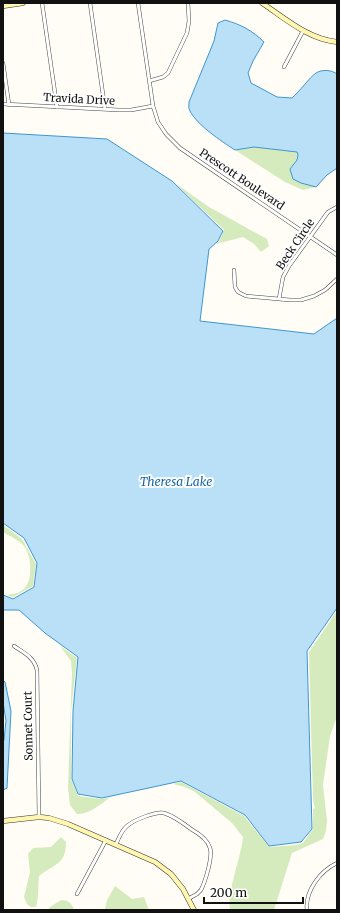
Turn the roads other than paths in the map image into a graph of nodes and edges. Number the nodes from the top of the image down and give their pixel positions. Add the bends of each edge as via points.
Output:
1 (22, 3) edge
2 (42, 3) edge
3 (90, 3) edge
4 (138, 3) edge
5 (188, 3) edge
6 (262, 3) edge
7 (3, 6) edge
8 (304, 31) junction
9 (337, 42) edge
10 (3, 63) edge
11 (284, 67) dead end
12 (149, 81) junction
13 (3, 104) edge
14 (9, 105) junction
15 (153, 106) junction
16 (57, 107) junction
17 (105, 109) junction
18 (337, 207) edge
19 (310, 236) junction
20 (337, 255) edge
21 (234, 270) dead end
22 (337, 279) edge
23 (279, 299) junction
24 (14, 646) dead end
25 (39, 817) junction
26 (3, 821) edge
27 (106, 840) junction
28 (116, 844) junction
29 (337, 863) edge
30 (77, 894) dead end
31 (188, 899) junction
32 (194, 910) edge
33 (307, 910) edge

1 - 7 street
2 - 16 street
3 - 17 street
4 - 12 street
5 - 12 street via 186,33 168,72 163,77
6 - 8 street
8 - 9 street
8 - 11 street
10 - 14 street
12 - 15 street, Prescott Boulevard
13 - 14 street, Travida Drive
14 - 16 street, Travida Drive
15 - 17 street, Travida Drive via 132,110
15 - 19 street, Prescott Boulevard via 158,122 180,148
16 - 17 street, Travida Drive
18 - 19 street, Beck Circle via 328,212
19 - 20 street, Prescott Boulevard
19 - 23 street, Beck Circle via 283,277
21 - 23 street via 235,287 238,292 246,296
22 - 23 street via 314,296 301,300
24 - 25 street, Sonnet Court via 30,656 37,670
25 - 26 street
25 - 27 street via 57,820
27 - 28 street
27 - 30 street
28 - 31 street via 155,862 171,874
28 - 31 street via 127,825 153,814 163,813 198,833 208,844 211,854 201,890
29 - 33 street via 315,883 306,902
31 - 32 street

